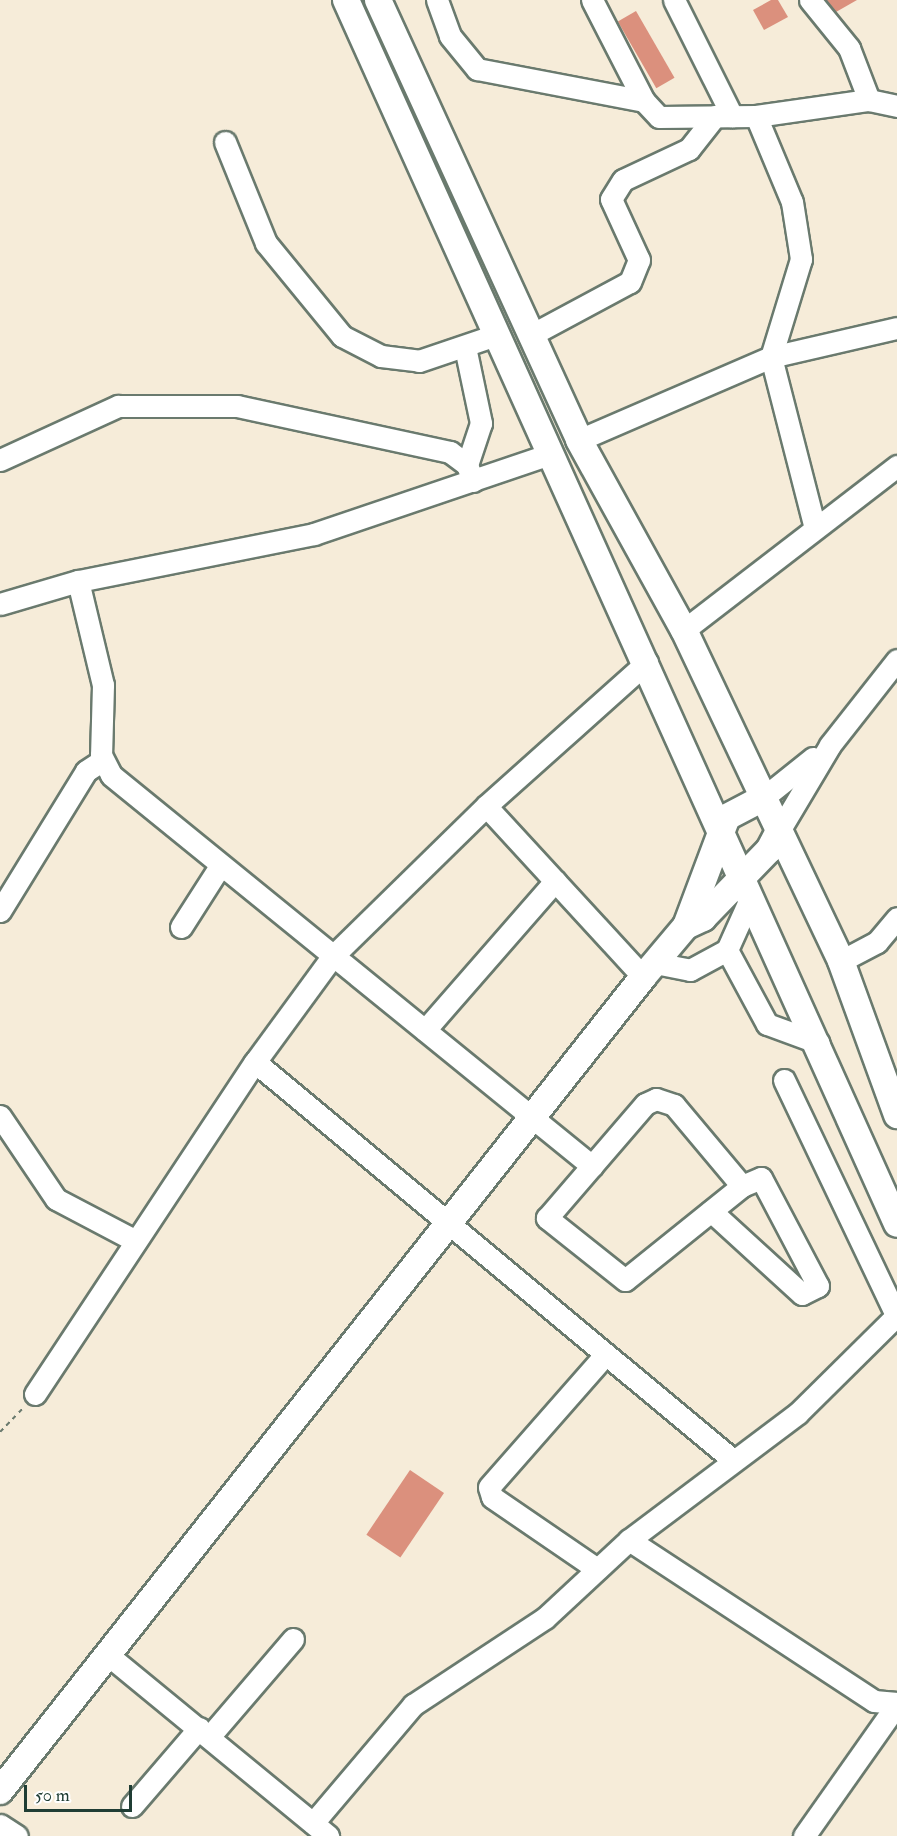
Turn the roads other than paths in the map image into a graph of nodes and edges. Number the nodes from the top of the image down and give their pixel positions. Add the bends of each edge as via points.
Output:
1 (346, 0) edge
2 (378, 0) edge
3 (437, 0) edge
4 (592, 0) edge
5 (674, 0) edge
6 (810, 0) edge
7 (869, 100) junction
8 (644, 101) junction
9 (897, 106) edge
10 (723, 116) junction
11 (756, 116) junction
12 (225, 142) dead end
13 (897, 328) edge
14 (496, 335) junction
15 (531, 335) junction
16 (465, 347) junction
17 (771, 357) junction
18 (579, 440) junction
19 (550, 454) junction
20 (0, 460) edge
21 (470, 473) junction
22 (893, 477) edge
23 (815, 528) junction
24 (78, 581) junction
25 (0, 604) edge
26 (684, 630) junction
27 (647, 662) junction
28 (895, 666) edge
29 (830, 745) junction
30 (103, 760) junction
31 (764, 798) junction
32 (486, 806) junction
33 (779, 831) junction
34 (718, 836) junction
35 (220, 866) junction
36 (555, 881) junction
37 (744, 890) junction
38 (0, 911) edge
39 (897, 918) edge
40 (686, 926) junction
41 (180, 927) dead end
42 (728, 950) junction
43 (331, 958) junction
44 (841, 961) junction
45 (649, 970) junction
46 (425, 1030) junction
47 (819, 1044) junction
48 (255, 1062) junction
49 (784, 1080) dead end
50 (897, 1114) edge
51 (535, 1115) junction
52 (0, 1116) edge
53 (592, 1166) junction
54 (742, 1186) junction
55 (711, 1211) junction
56 (448, 1222) junction
57 (897, 1224) edge
58 (136, 1242) junction
59 (897, 1315) edge
60 (606, 1354) junction
61 (35, 1394) road end
62 (734, 1461) junction
63 (628, 1540) junction
64 (597, 1569) junction
65 (293, 1639) dead end
66 (108, 1655) junction
67 (897, 1703) edge
68 (204, 1732) junction
69 (0, 1791) edge
70 (132, 1806) dead end
71 (0, 1825) edge
72 (321, 1830) edge
73 (814, 1832) edge
74 (17, 1836) edge

1 - 14 main road
2 - 15 main road
3 - 8 street via 450,36 477,69
4 - 8 street
5 - 10 street
6 - 7 street via 849,48
7 - 9 street
7 - 11 street
8 - 10 street via 659,117
10 - 11 street
10 - 15 street via 689,149 623,180 611,199 639,260 630,282
11 - 17 street via 792,202 801,259
12 - 16 street via 266,243 331,327 368,351 396,359 430,360
13 - 17 street
14 - 16 street
14 - 19 main road
15 - 18 main road
16 - 21 street via 481,410
17 - 18 street
17 - 23 street
18 - 26 main road
19 - 21 street
19 - 27 main road
20 - 21 street via 104,410 147,403 237,406 450,452
21 - 24 street via 314,534
22 - 23 street
23 - 26 street
24 - 25 street
24 - 30 street via 103,685
26 - 31 main road
27 - 32 street
27 - 34 main road
28 - 29 street
29 - 31 street
29 - 33 street
30 - 35 street via 111,775
30 - 38 street via 86,771
31 - 33 main road
31 - 34 main road via 735,811
32 - 36 street
32 - 43 street
33 - 37 main road
33 - 44 main road
34 - 37 main road
34 - 40 main road
35 - 41 street
35 - 43 street
36 - 45 street
36 - 46 street
37 - 40 main road
37 - 42 street
37 - 47 main road
39 - 44 street via 878,942
40 - 45 main road
42 - 45 street via 690,970
42 - 47 street via 767,1024
43 - 46 street
43 - 48 street
44 - 50 main road
45 - 51 main road
46 - 51 street
47 - 57 main road
48 - 56 street
48 - 58 street
49 - 59 street
51 - 53 street
51 - 56 main road
52 - 58 street via 56,1199
53 - 54 street via 645,1104 663,1099 674,1105
53 - 55 street via 547,1218 625,1280
54 - 55 street
54 - 55 street via 761,1178 818,1286 802,1294
56 - 60 street
56 - 66 main road
58 - 61 street
59 - 62 street via 798,1413
60 - 62 street
60 - 64 street via 489,1487 492,1497
62 - 63 street
63 - 64 street
63 - 67 street via 874,1701
64 - 72 street via 545,1618 413,1705
65 - 68 street
66 - 68 street
66 - 69 main road
67 - 73 street
68 - 70 street
68 - 72 street
71 - 74 street

